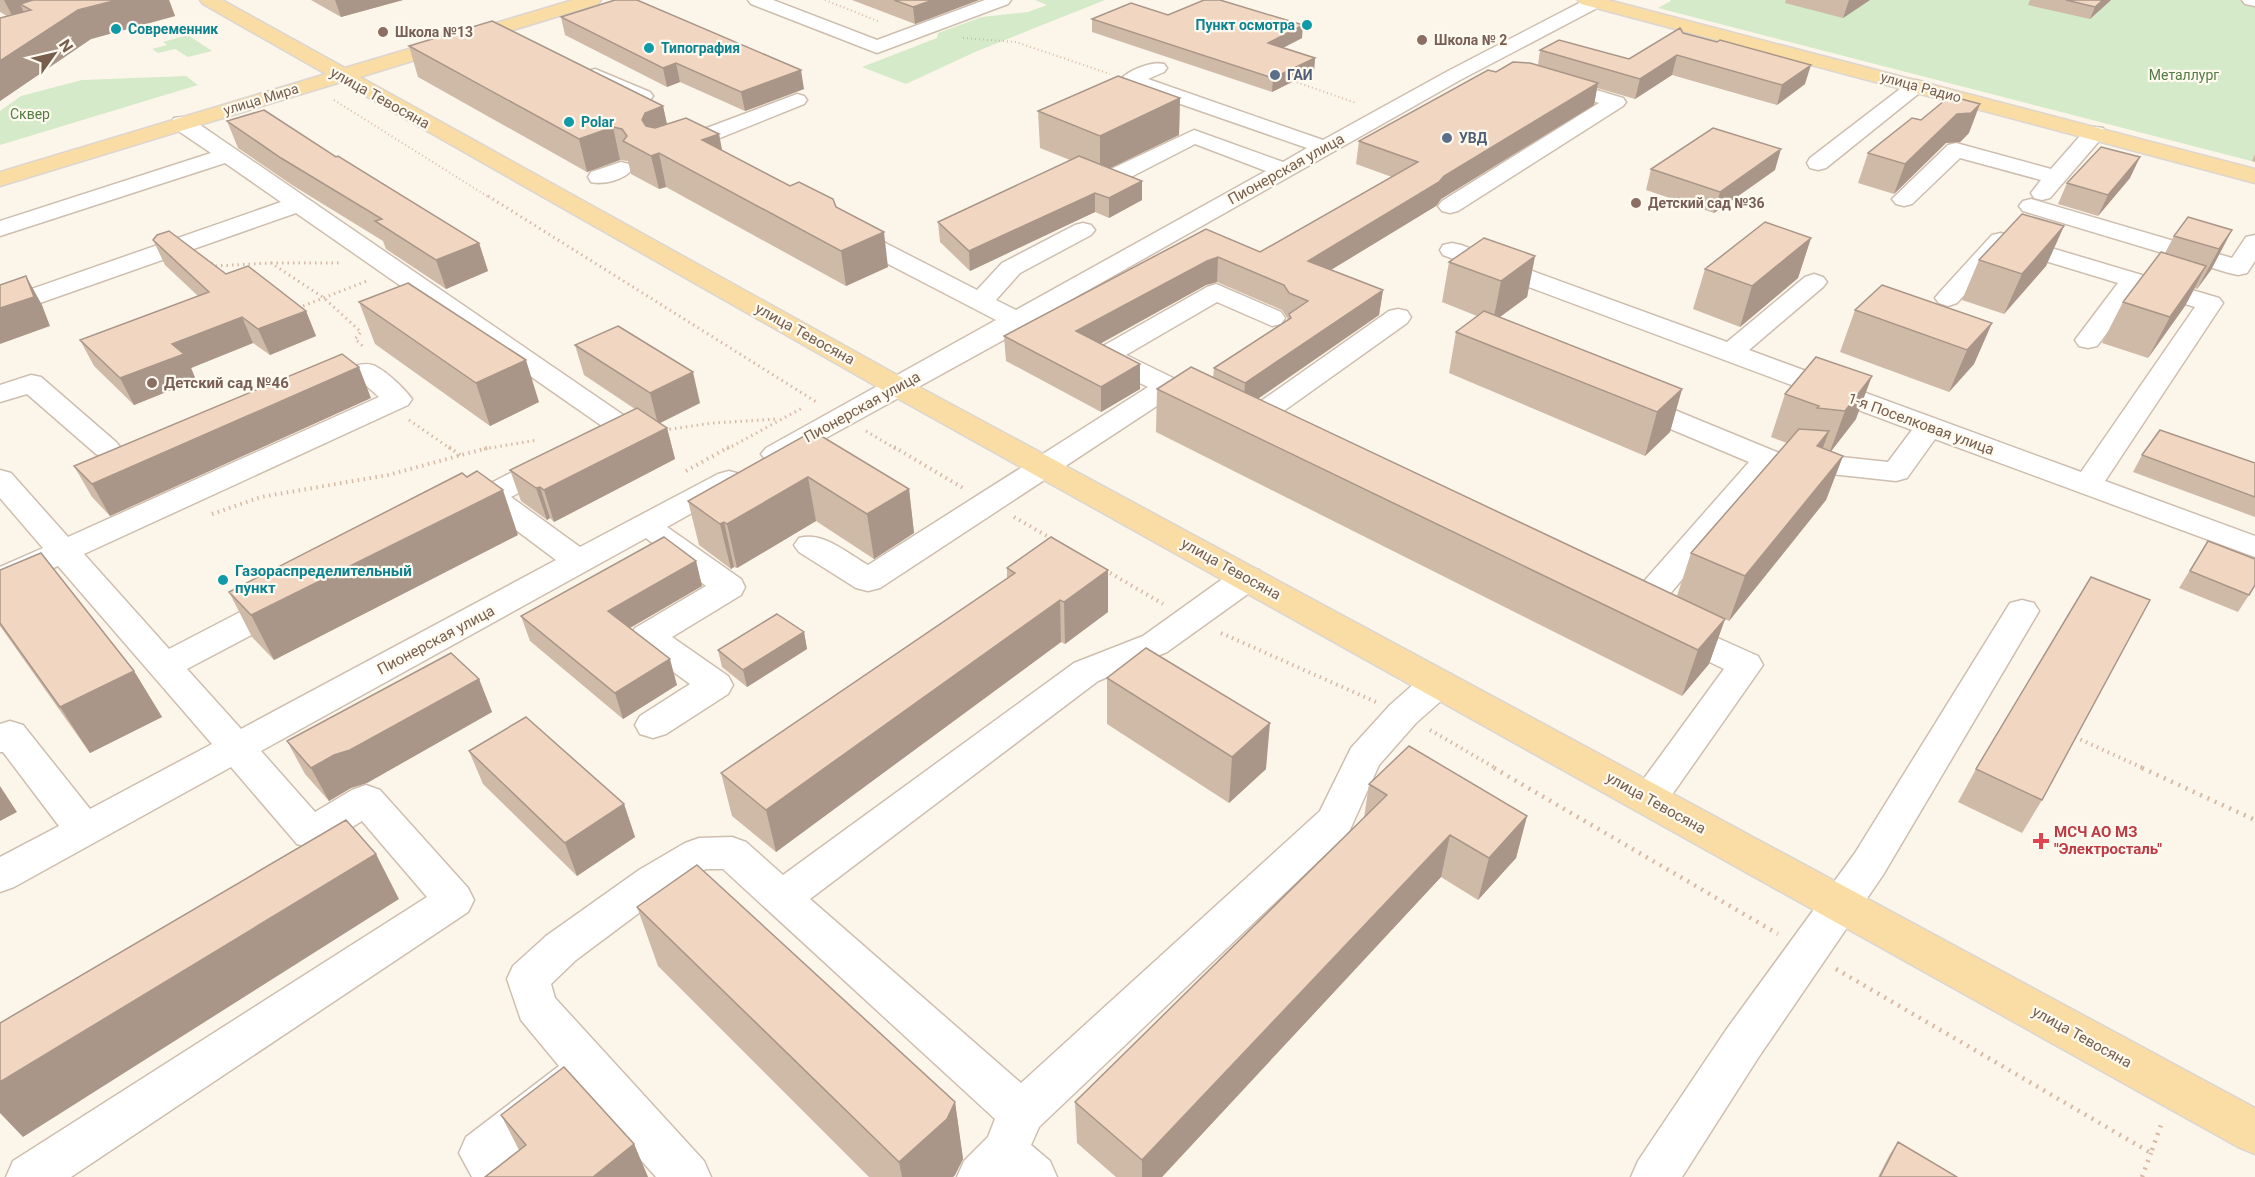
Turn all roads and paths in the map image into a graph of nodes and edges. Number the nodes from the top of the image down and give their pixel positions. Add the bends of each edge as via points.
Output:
1 (209, 0) edge
2 (592, 0) edge
3 (757, 0) edge
4 (825, 0) edge
5 (1002, 0) edge
6 (1591, 1) edge
7 (494, 30) junction
8 (912, 34) junction
9 (518, 41) edge
10 (1476, 64) junction
11 (581, 68) edge
12 (1157, 68) dead end
13 (1503, 72) edge
14 (1529, 76) edge
15 (1130, 80) junction
16 (1293, 81) edge
17 (1916, 86) junction
18 (337, 87) junction
19 (643, 96) edge
20 (797, 100) dead end
21 (1356, 103) dead end
22 (182, 123) junction
23 (2095, 133) junction
24 (1324, 147) junction
25 (662, 152) edge
26 (228, 155) junction
27 (1818, 164) dead end
28 (621, 169) dead end
29 (1283, 170) junction
30 (1117, 175) edge
31 (2255, 176) edge
32 (599, 177) dead end
33 (2056, 177) junction
34 (0, 179) edge
35 (1904, 199) dead end
36 (299, 204) junction
37 (1450, 206) dead end
38 (2031, 207) junction
39 (0, 229) edge
40 (1083, 230) dead end
41 (851, 235) edge
42 (2001, 240) junction
43 (2255, 242) edge
44 (183, 245) junction
45 (1452, 250) dead end
46 (271, 263) junction
47 (390, 267) junction
48 (2134, 280) junction
49 (1814, 282) dead end
50 (324, 298) junction
51 (1948, 298) dead end
52 (981, 301) junction
53 (0, 309) edge
54 (298, 309) edge
55 (1398, 317) dead end
56 (1272, 318) dead end
57 (1018, 321) junction
58 (2088, 340) dead end
59 (1730, 353) junction
60 (365, 372) joint
61 (1168, 386) junction
62 (898, 387) junction
63 (1607, 393) edge
64 (0, 394) edge
65 (386, 404) junction
66 (843, 418) junction
67 (781, 419) dead end
68 (1247, 424) junction
69 (622, 427) junction
70 (1929, 427) junction
71 (543, 439) dead end
72 (1278, 440) edge
73 (106, 448) dead end
74 (460, 455) junction
75 (1768, 459) junction
76 (1046, 467) junction
77 (0, 479) edge
78 (2087, 485) junction
79 (490, 496) junction
80 (989, 503) junction
81 (210, 515) dead end
82 (437, 523) edge
83 (647, 525) junction
84 (1059, 543) edge
85 (810, 545) dead end
86 (2255, 547) edge
87 (63, 551) junction
88 (579, 562) junction
89 (1099, 566) edge
90 (1247, 578) junction
91 (0, 580) edge
92 (311, 589) edge
93 (2022, 611) dead end
94 (1189, 619) junction
95 (164, 666) junction
96 (1438, 683) junction
97 (1403, 714) junction
98 (653, 725) dead end
99 (2074, 737) edge
100 (0, 739) edge
101 (237, 748) junction
102 (1648, 798) junction
103 (2255, 820) edge
104 (84, 830) junction
105 (0, 876) edge
106 (781, 898) junction
107 (1841, 905) junction
108 (1807, 952) junction
109 (589, 1068) junction
110 (2174, 1087) junction
111 (2255, 1132) edge
112 (2151, 1153) junction
113 (1010, 1155) edge
114 (30, 1177) edge
115 (496, 1177) edge
116 (687, 1177) edge
117 (1655, 1177) edge
118 (2142, 1177) edge

1 - 18 main road, улица Тевосяна
2 - 7 main road, улица Мира
3 - 8 street via 877,47
4 - 8 path
5 - 8 street
6 - 10 street, Пионерская улица
6 - 17 main road, улица Радио
7 - 9 street
7 - 18 main road, улица Мира
8 - 15 path via 1016,42
10 - 13 street
10 - 24 street, Пионерская улица
11 - 19 street
12 - 15 street
14 - 37 street via 1616,102
15 - 24 street
16 - 21 path
17 - 23 main road, улица Радио
17 - 27 street
18 - 22 main road, улица Мира
18 - 62 main road, улица Тевосяна
18 - 66 path
20 - 25 street
22 - 26 street
22 - 34 main road, улица Мира
23 - 31 main road, улица Радио
23 - 33 street
24 - 29 street, Пионерская улица
26 - 36 street
26 - 39 street
28 - 32 street
29 - 30 street via 1194,136
29 - 57 street, Пионерская улица
33 - 35 street via 1956,150
33 - 38 street
36 - 44 street
36 - 47 street
38 - 42 street
38 - 43 street via 2238,268
40 - 52 street via 1011,268
41 - 52 street
42 - 48 street
42 - 51 street
44 - 46 path via 215,266
44 - 53 street
45 - 59 street, 1-я Поселковая улица
46 - 47 path
46 - 50 path
47 - 50 path
47 - 69 street
48 - 58 street
48 - 78 street via 2210,303
49 - 59 street
50 - 54 path
50 - 60 path via 361,332 355,339 375,357 373,368
52 - 57 street
55 - 68 street
56 - 61 street via 1215,292 1106,356
57 - 62 street, Пионерская улица
59 - 70 street, 1-я Поселковая улица
60 - 65 street via 398,399
61 - 68 street
61 - 76 street
62 - 66 street, Пионерская улица
62 - 76 main road, улица Тевосяна
63 - 75 street
64 - 73 street via 31,383
65 - 74 path
65 - 87 street
66 - 80 path
66 - 83 street, Пионерская улица
67 - 69 path via 658,431
68 - 72 street
69 - 79 street
70 - 75 street via 1896,472
70 - 78 street, 1-я Поселковая улица
71 - 74 path
74 - 81 path via 388,475 261,497
75 - 102 street via 1626,607 1746,665
76 - 80 street
76 - 90 main road, улица Тевосяна
77 - 87 street
78 - 86 street, 1-я Поселковая улица
79 - 82 street
79 - 88 street
80 - 84 path
80 - 85 street via 868,580
83 - 88 street, Пионерская улица
83 - 98 street via 729,587 648,636 715,685
87 - 91 street
87 - 95 street
88 - 101 street, Пионерская улица
89 - 94 path
90 - 94 street
90 - 96 main road, улица Тевосяна
92 - 95 street
93 - 107 street
94 - 97 path
94 - 106 street via 1155,644 1086,672
95 - 101 street
96 - 97 street
96 - 102 main road, улица Тевосяна
97 - 108 path
97 - 113 street via 1364,758 1335,821
99 - 103 path
100 - 104 street via 10,734
101 - 104 street, Пионерская улица
101 - 114 street via 311,833 366,800 454,900
102 - 107 main road, улица Тевосяна
104 - 105 street, Пионерская улица
106 - 109 street via 732,853 699,854 653,881 561,948 528,979 536,1007
106 - 113 street
107 - 108 street
107 - 110 main road, улица Тевосяна
108 - 112 path
108 - 117 street
109 - 115 street via 483,1153 502,1173
109 - 116 street
110 - 111 main road, улица Тевосяна
110 - 112 path
112 - 118 path

